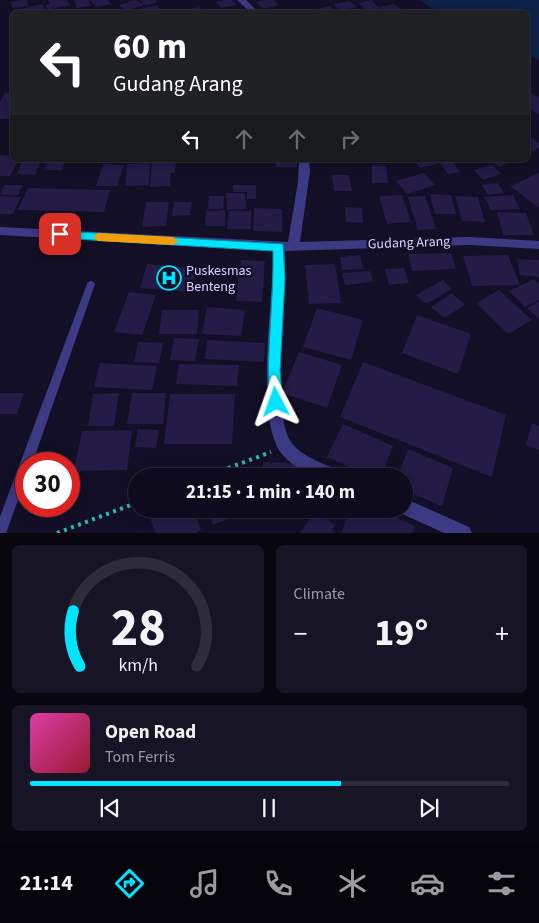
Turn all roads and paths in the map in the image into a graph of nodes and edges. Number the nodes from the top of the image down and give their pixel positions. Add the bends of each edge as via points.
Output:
1 (241, 0) edge
2 (252, 10) edge
3 (304, 162) edge
4 (0, 231) edge
5 (539, 245) edge
6 (294, 246) junction
7 (279, 247) junction
8 (92, 284) dead end
9 (286, 446) junction
10 (30, 452) edge
11 (228, 468) edge
12 (316, 468) edge
13 (15, 493) edge
14 (128, 506) edge
15 (413, 510) edge
16 (0, 533) edge
17 (56, 533) edge
18 (463, 533) edge

1 - 2 street
3 - 6 street via 305,179
4 - 7 street, Gudang Arang
5 - 6 street, Gudang Arang via 483,240
6 - 7 street, Gudang Arang
7 - 9 street via 274,371 280,431
8 - 10 lane
9 - 11 path
9 - 12 street
13 - 16 lane
14 - 17 path
15 - 18 street

